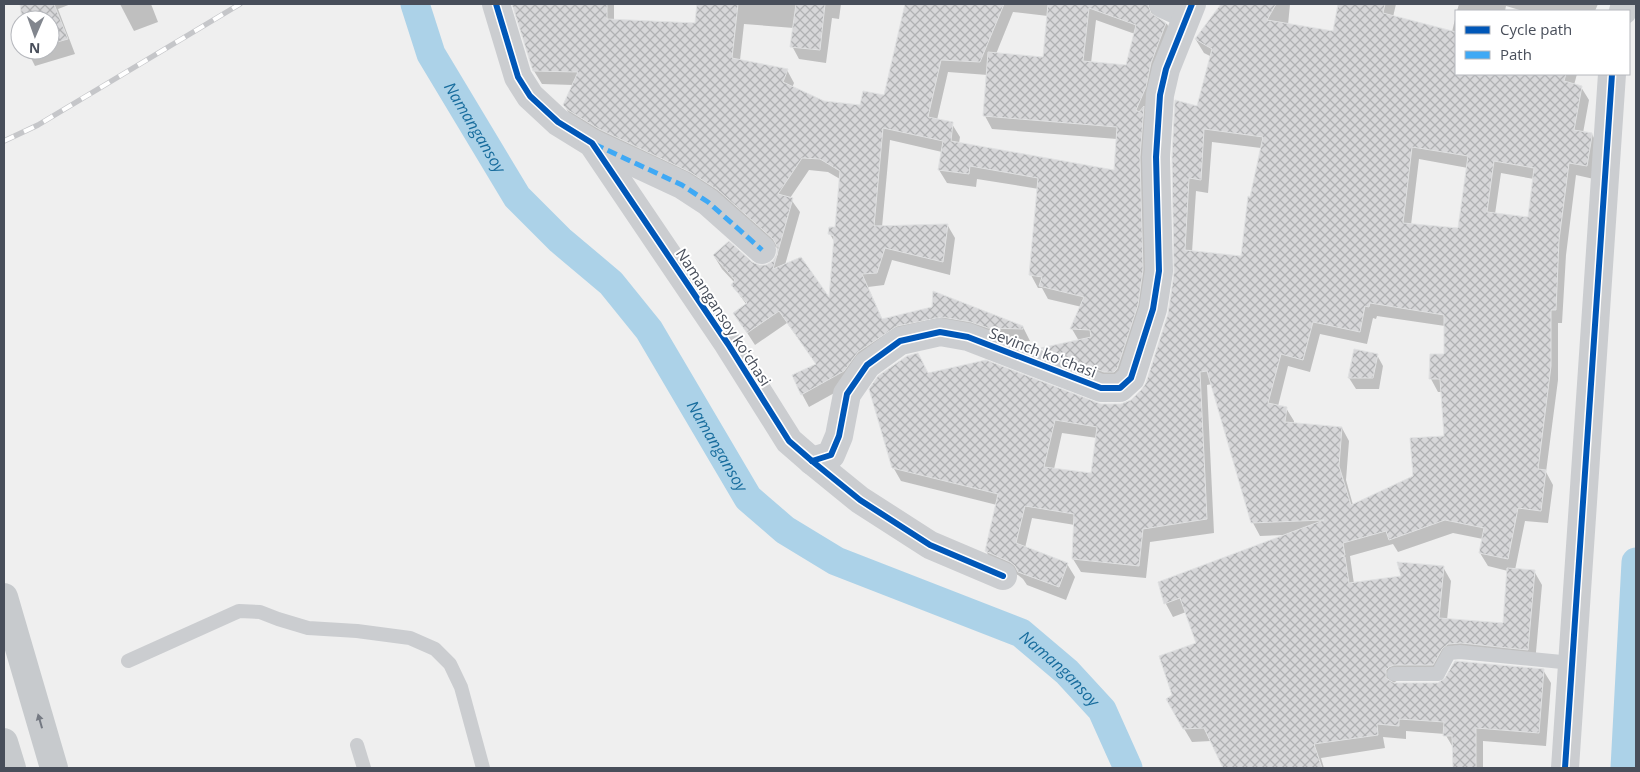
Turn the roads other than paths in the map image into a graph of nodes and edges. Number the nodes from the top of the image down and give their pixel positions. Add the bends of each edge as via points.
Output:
1 (496, 4) edge
2 (1162, 4) edge
3 (1190, 10) edge
4 (1612, 75) edge
5 (592, 143) junction
6 (762, 250) dead end
7 (812, 461) junction
8 (1003, 576) dead end
9 (4, 597) edge
10 (128, 661) dead end
11 (1572, 663) junction
12 (1394, 674) dead end
13 (4, 742) edge
14 (357, 745) dead end
15 (12, 768) edge
16 (54, 768) edge
17 (364, 768) edge
18 (482, 768) edge
19 (1565, 768) edge

1 - 5 street, Namangansoy koʻchasi via 518,77 530,96 558,122
2 - 3 street
3 - 7 street, Sevinch koʻchasi via 1166,69 1160,95 1156,157 1158,270 1153,308 1131,378 1120,388 1101,388 968,337 940,332 900,341 867,365 847,394 839,436 830,455
4 - 11 street
5 - 6 street via 682,185 708,202
5 - 7 street, Namangansoy koʻchasi via 728,344 789,441
7 - 8 street, Namangansoy koʻchasi via 860,500 930,546
16 -> 9 main road
10 - 18 lane via 239,611 260,612 308,628 410,638 435,649 450,664 461,687
11 - 12 lane via 1460,652 1449,653 1438,674
11 - 19 street
13 - 15 main road
14 - 17 lane

